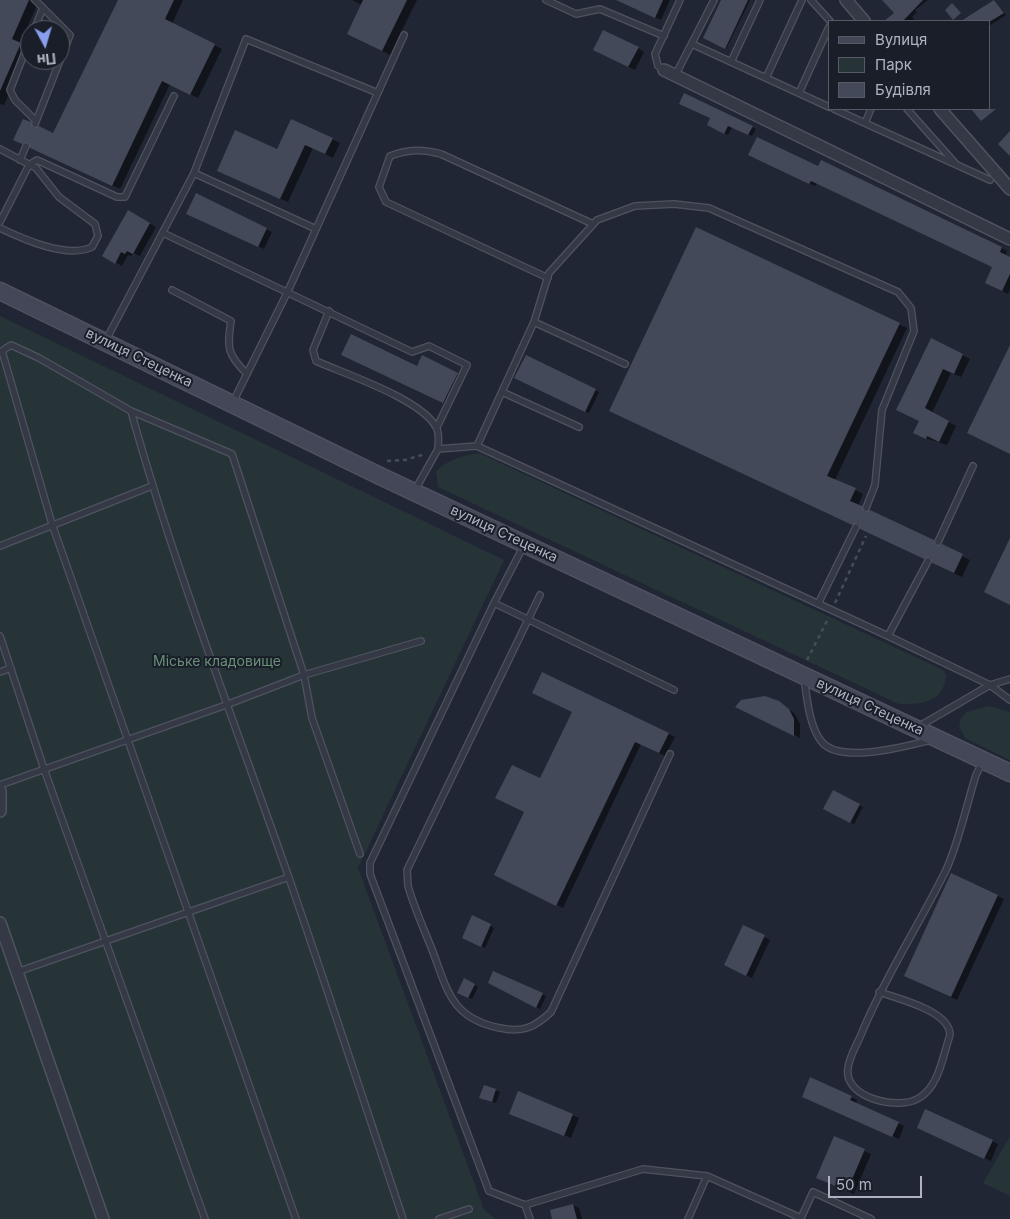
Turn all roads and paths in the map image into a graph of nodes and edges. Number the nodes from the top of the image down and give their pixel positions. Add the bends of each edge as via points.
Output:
1 (35, 0) edge
2 (546, 0) edge
3 (680, 0) edge
4 (714, 0) edge
5 (760, 0) edge
6 (802, 0) edge
7 (811, 0) edge
8 (846, 0) edge
9 (43, 8) junction
10 (38, 20) edge
11 (55, 20) edge
12 (829, 20) edge
13 (863, 20) edge
14 (828, 28) edge
15 (404, 35) dead end
16 (664, 36) junction
17 (692, 44) junction
18 (731, 62) junction
19 (20, 64) edge
20 (57, 70) edge
21 (664, 70) joint
22 (675, 76) junction
23 (766, 78) junction
24 (378, 93) junction
25 (799, 93) junction
26 (174, 96) dead end
27 (828, 106) edge
28 (836, 110) edge
29 (871, 110) edge
30 (908, 110) edge
31 (941, 110) edge
32 (865, 123) junction
33 (26, 146) dead end
34 (0, 149) edge
35 (20, 160) junction
36 (29, 165) junction
37 (956, 165) junction
38 (194, 173) junction
39 (990, 180) dead end
40 (1010, 189) edge
41 (0, 222) edge
42 (593, 224) junction
43 (0, 228) edge
44 (316, 229) junction
45 (162, 233) junction
46 (1010, 239) edge
47 (548, 278) junction
48 (172, 290) dead end
49 (0, 291) edge
50 (288, 291) junction
51 (329, 311) junction
52 (534, 322) junction
53 (106, 341) junction
54 (625, 364) dead end
55 (246, 374) junction
56 (502, 392) junction
57 (232, 404) junction
58 (131, 412) junction
59 (437, 427) junction
60 (579, 427) dead end
61 (477, 446) junction
62 (438, 449) junction
63 (387, 461) dead end
64 (974, 466) dead end
65 (152, 486) junction
66 (414, 492) junction
67 (866, 508) dead end
68 (52, 524) junction
69 (856, 527) dead end
70 (866, 536) dead end
71 (938, 542) dead end
72 (525, 543) junction
73 (0, 546) edge
74 (928, 561) dead end
75 (540, 595) dead end
76 (494, 603) junction
77 (818, 604) junction
78 (832, 610) junction
79 (527, 620) junction
80 (0, 636) edge
81 (888, 636) junction
82 (421, 641) dead end
83 (11, 668) junction
84 (805, 668) junction
85 (0, 672) edge
86 (304, 675) junction
87 (1010, 680) edge
88 (990, 685) junction
89 (674, 690) dead end
90 (1010, 700) edge
91 (226, 705) junction
92 (916, 729) junction
93 (937, 738) junction
94 (126, 740) junction
95 (670, 754) dead end
96 (983, 760) junction
97 (44, 769) junction
98 (1010, 773) edge
99 (0, 785) edge
100 (0, 791) edge
101 (0, 811) edge
102 (360, 854) dead end
103 (289, 877) junction
104 (188, 912) junction
105 (0, 923) edge
106 (105, 940) junction
107 (17, 972) junction
108 (879, 992) junction
109 (707, 1176) junction
110 (525, 1205) junction
111 (469, 1209) dead end
112 (103, 1219) edge
113 (205, 1219) edge
114 (296, 1219) edge
115 (403, 1219) edge
116 (439, 1219) edge
117 (530, 1219) edge
118 (688, 1219) edge
119 (801, 1219) edge
120 (870, 1219) edge

1 - 9 lane
2 - 16 lane via 576,14 600,8
3 - 16 lane
4 - 17 lane
5 - 18 lane
6 - 23 lane
7 - 12 lane
8 - 13 street
9 - 10 lane
9 - 11 lane
14 - 25 lane
15 - 24 lane
16 - 21 lane via 655,56 658,66
17 - 18 lane
17 - 22 lane
18 - 23 lane
19 - 20 lane via 10,90 36,122
21 - 22 street
22 - 46 street
23 - 25 lane
24 - 38 lane via 246,39
24 - 44 lane
25 - 27 lane
26 - 36 lane via 125,197 117,197 39,160
28 - 32 lane
29 - 32 lane
30 - 37 lane
31 - 40 street
32 - 37 lane
33 - 35 lane
34 - 35 lane
35 - 36 lane
36 - 41 lane
36 - 43 lane via 36,168 59,197 95,224 96,242 85,251 61,249
37 - 39 lane
38 - 44 lane
38 - 45 lane
42 - 47 lane
42 - 47 lane via 441,154 421,149 390,156 379,186 386,202
42 - 67 lane via 635,206 674,204 709,208 898,292 911,308 914,331 882,410 875,485
44 - 50 lane
45 - 50 lane
45 - 53 lane
47 - 52 lane
48 - 55 lane via 231,321 227,346 234,361
49 - 53 main road, вулиця Стеценка
50 - 51 lane
50 - 55 lane
51 - 59 lane via 314,350 316,361 404,400
51 - 59 lane via 412,352 429,346 467,365
52 - 54 lane
52 - 56 lane
53 - 57 main road, вулиця Стеценка
55 - 57 lane
56 - 60 lane
56 - 61 lane
57 - 66 main road, вулиця Стеценка
58 - 65 lane
58 - 68 lane via 18,348 11,345 2,351
58 - 86 lane via 232,454
59 - 62 lane
61 - 62 lane
61 - 77 lane
62 - 63 path via 405,460
62 - 66 lane
64 - 71 lane
65 - 68 lane
65 - 91 lane
66 - 72 main road, вулиця Стеценка
68 - 73 lane
68 - 94 lane
69 - 77 lane
70 - 78 path
72 - 76 lane
72 - 84 main road, вулиця Стеценка
74 - 81 lane
75 - 79 lane
76 - 79 lane
76 - 110 lane via 370,863 370,874 489,1191
77 - 78 lane
78 - 81 lane
78 - 84 path
79 - 89 lane
79 - 95 lane via 407,870 408,886 443,983 452,1000 465,1012 485,1025 509,1030 533,1027 551,1012
80 - 83 lane
81 - 88 lane
82 - 86 lane
83 - 85 lane
83 - 97 lane
84 - 92 main road, вулиця Стеценка
84 - 93 lane via 814,729 822,742 834,750 846,754 867,752
86 - 91 lane
86 - 102 lane via 312,718
87 - 88 lane
88 - 90 lane
88 - 92 lane
91 - 94 lane
91 - 103 lane
92 - 93 main road, вулиця Стеценка
93 - 96 main road, вулиця Стеценка
94 - 97 lane
94 - 104 lane
96 - 98 main road, вулиця Стеценка
96 - 108 lane via 946,870
97 - 99 lane
97 - 106 lane
100 - 101 street
103 - 104 lane
103 - 115 lane
104 - 106 lane
104 - 114 lane
105 - 107 street
106 - 107 lane
106 - 113 lane
107 - 112 street
108 - 108 lane via 848,1068 848,1076 861,1094 884,1102 904,1104 919,1098 932,1086 950,1030 944,1020 931,1012
109 - 110 lane via 643,1169
109 - 118 lane
109 - 119 lane
110 - 117 lane
111 - 116 lane
119 - 120 lane via 813,1192

